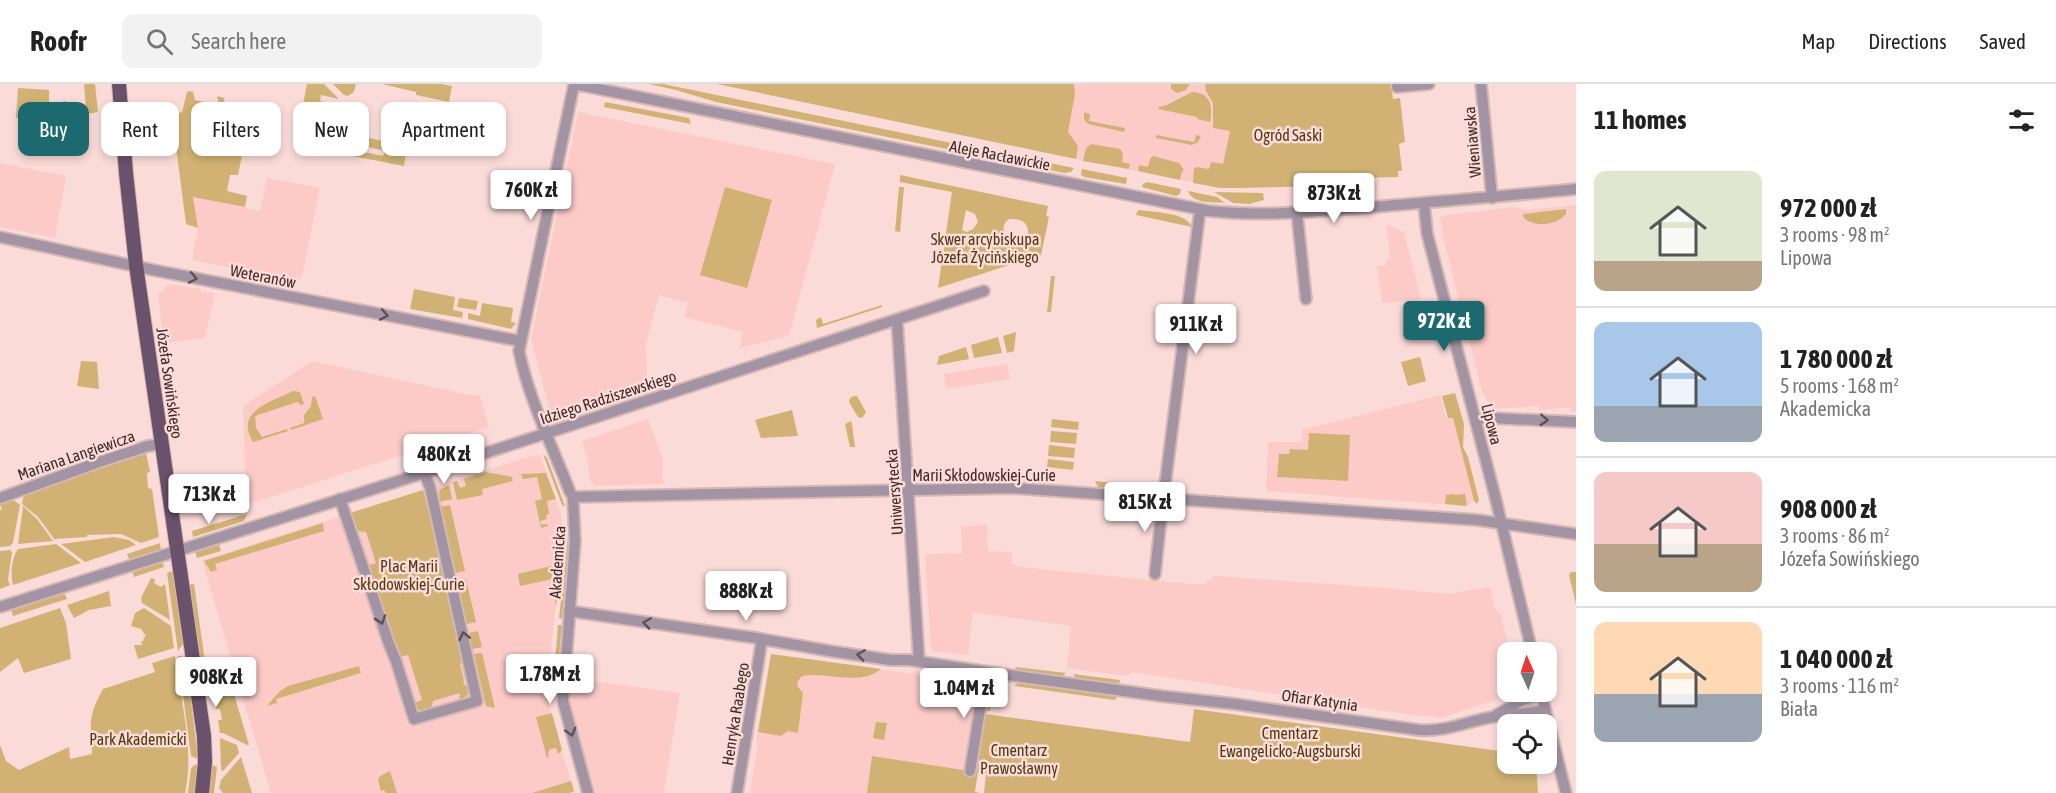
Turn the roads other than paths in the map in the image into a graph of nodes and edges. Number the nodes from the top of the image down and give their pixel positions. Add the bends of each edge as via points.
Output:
1 (119, 84) edge
2 (574, 84) edge
3 (1430, 84) edge
4 (1481, 84) edge
5 (1397, 87) dead end
6 (1576, 189) edge
7 (1492, 198) junction
8 (1424, 203) junction
9 (1200, 210) junction
10 (1297, 213) junction
11 (0, 237) edge
12 (136, 265) junction
13 (984, 291) dead end
14 (1306, 299) dead end
15 (897, 320) junction
16 (520, 341) junction
17 (1476, 419) junction
18 (1576, 422) edge
19 (545, 433) junction
20 (162, 444) junction
21 (424, 472) junction
22 (909, 489) junction
23 (1164, 496) junction
24 (573, 497) junction
25 (0, 498) edge
26 (340, 499) junction
27 (1502, 523) junction
28 (1576, 534) edge
29 (177, 551) junction
30 (1155, 574) dead end
31 (0, 607) edge
32 (569, 611) junction
33 (762, 639) junction
34 (1530, 642) edge
35 (919, 661) junction
36 (986, 672) junction
37 (1519, 702) edge
38 (1543, 702) edge
39 (1545, 710) junction
40 (1493, 717) junction
41 (970, 771) dead end
42 (202, 793) edge
43 (587, 793) edge
44 (737, 793) edge
45 (1566, 793) edge

1 - 12 main road, Józefa Sowińskiego
2 - 9 street, Aleje Racławickie
2 - 16 street, Akademicka
3 - 5 street
4 - 7 street, Wieniawska
6 - 7 street, Aleje Racławickie
7 - 8 street, Aleje Racławickie
8 - 10 street, Aleje Racławickie
8 - 17 street, Lipowa via 1427,233
9 - 10 street, Aleje Racławickie
9 - 23 street
10 - 14 street
11 - 12 street, Weteranów
12 -> 16 street, Weteranów
12 - 20 main road, Józefa Sowińskiego
13 - 15 street, Idziego Radziszewskiego
15 - 19 street, Idziego Radziszewskiego
15 - 22 street, Uniwersytecka
16 - 19 street, Akademicka via 522,365
17 -> 18 street
17 - 27 street, Lipowa
19 - 21 street, Idziego Radziszewskiego
19 - 24 street, Akademicka
20 - 25 street, Mariana Langiewicza
20 - 29 main road, Józefa Sowińskiego
21 - 26 street, Idziego Radziszewskiego
26 -> 21 street via 414,719 477,701
22 - 23 street, Marii Skłodowskiej-Curie via 1011,488
22 - 24 street, Marii Skłodowskiej-Curie
22 - 35 street, Uniwersytecka
23 - 27 street, Marii Skłodowskiej-Curie
23 - 30 street
24 - 32 street, Akademicka via 575,541
26 - 29 street, Idziego Radziszewskiego
27 - 28 street, Marii Skłodowskiej-Curie
27 - 34 street, Lipowa
29 - 31 street, Idziego Radziszewskiego
29 - 42 main road, Józefa Sowińskiego via 204,736
33 -> 32 street, Ofiar Katynia
32 -> 43 street, Akademicka via 563,701
35 -> 33 street, Ofiar Katynia
33 - 44 street, Henryka Raabego
35 - 36 street, Ofiar Katynia
36 - 40 street, Ofiar Katynia via 1433,731
36 - 41 street
37 - 40 street, Ofiar Katynia
38 - 39 street
39 - 40 street, Ofiar Katynia
39 - 45 street

